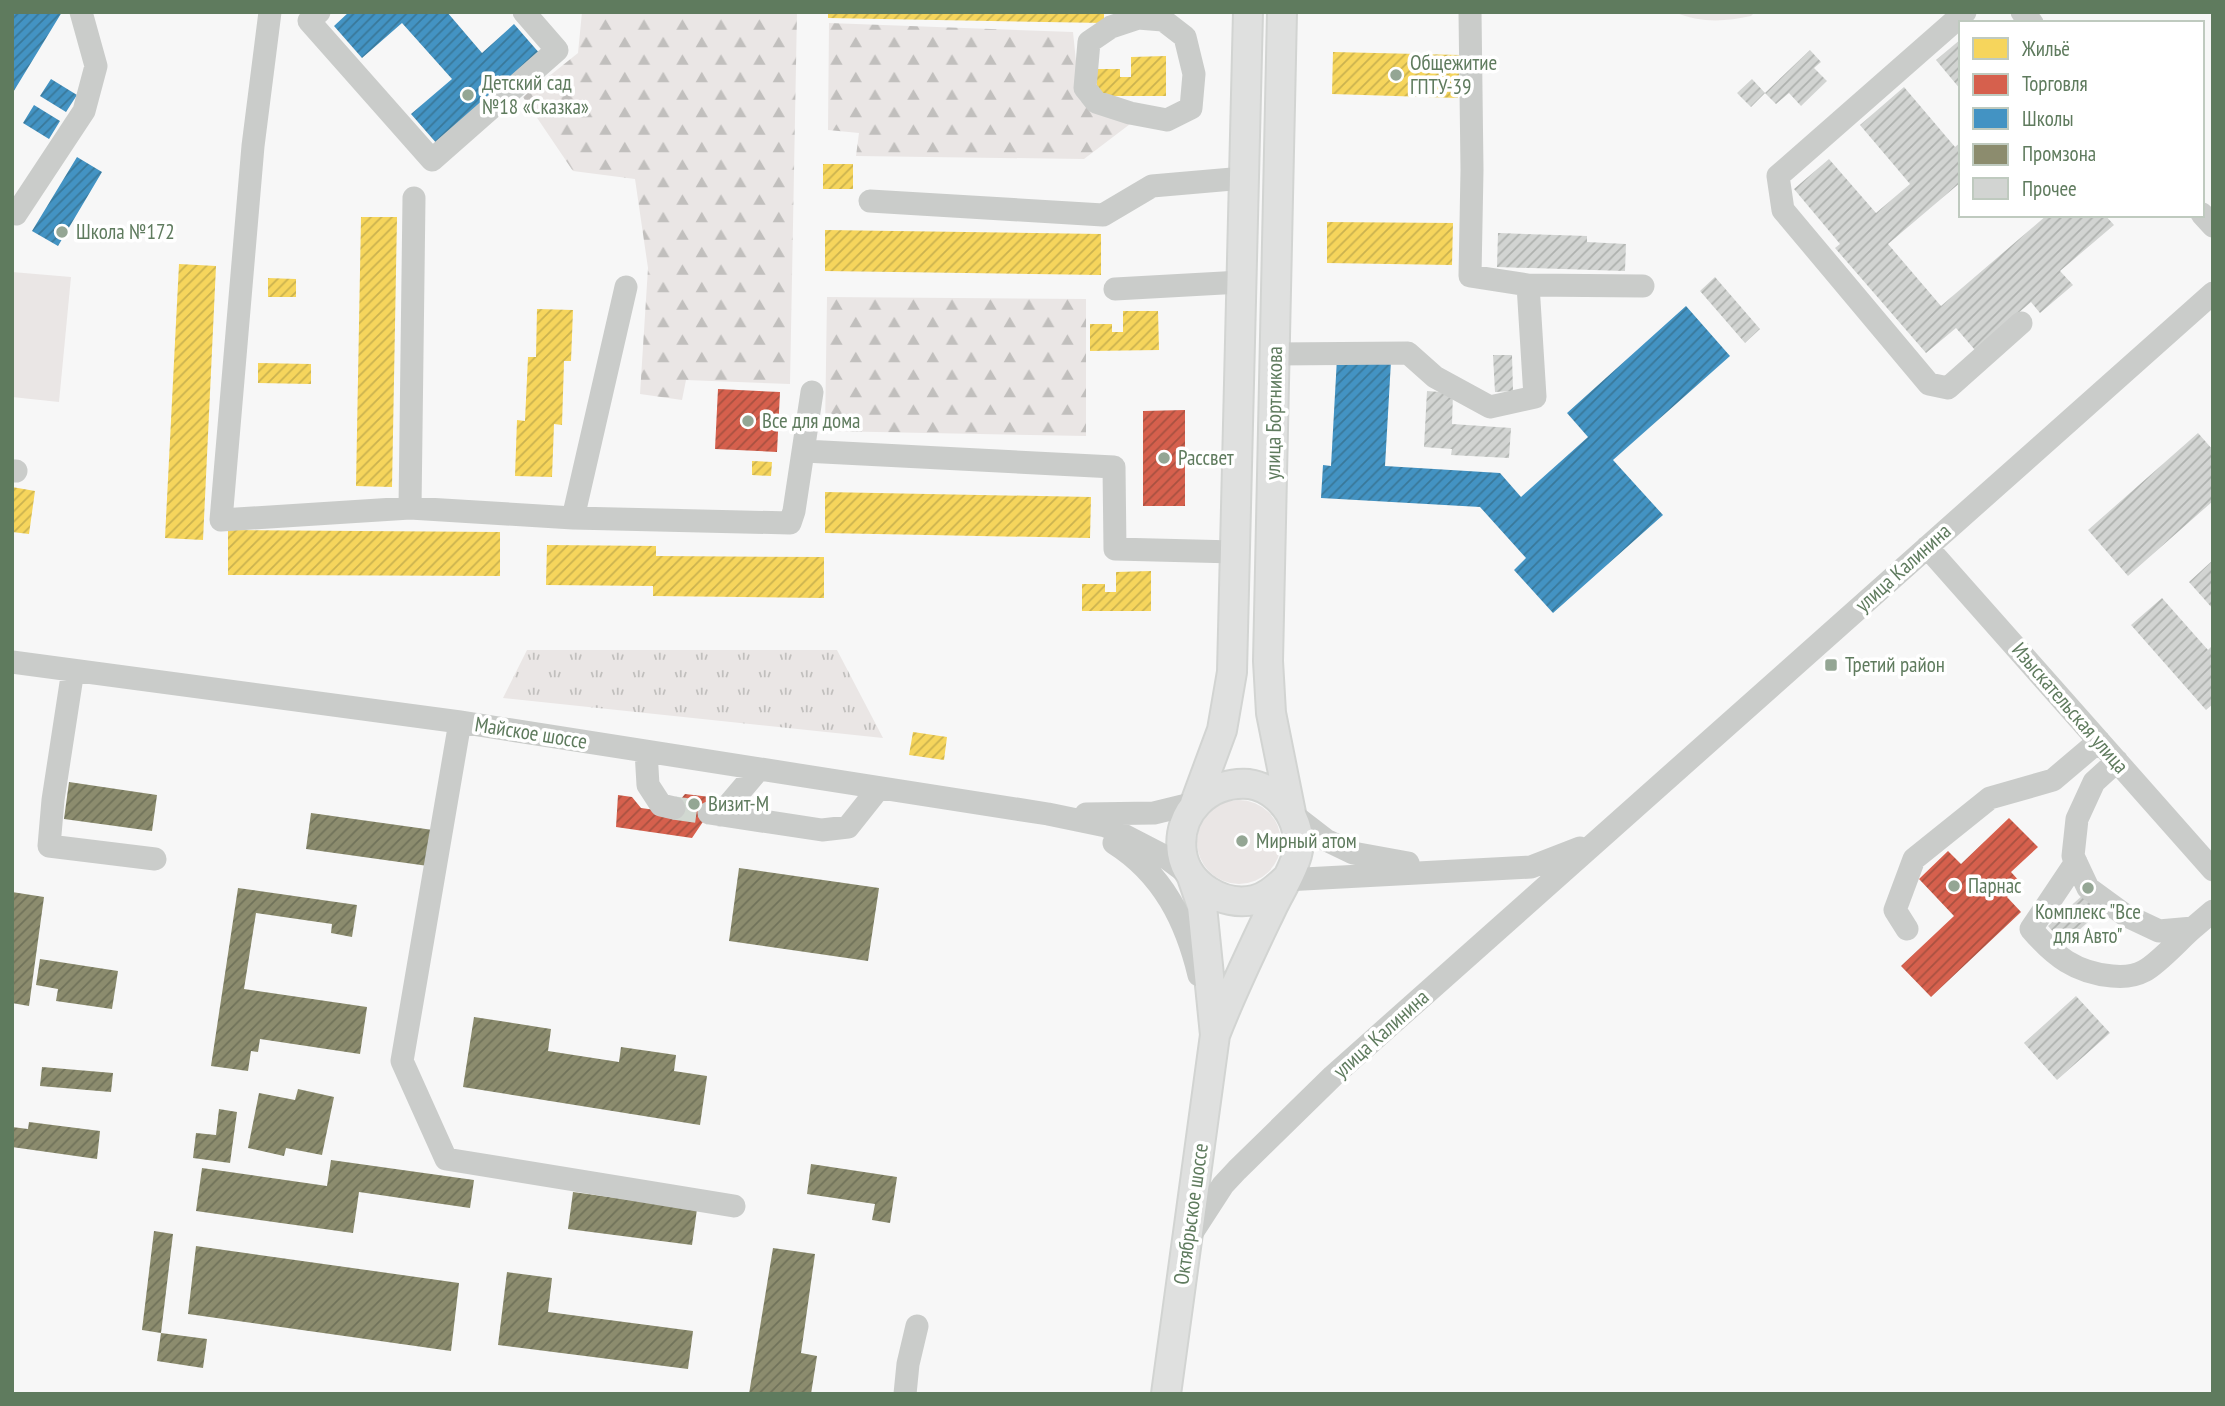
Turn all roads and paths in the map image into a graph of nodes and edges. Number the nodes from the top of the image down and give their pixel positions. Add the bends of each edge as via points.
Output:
1 (81, 12) edge
2 (270, 12) edge
3 (319, 12) edge
4 (524, 12) edge
5 (1248, 12) edge
6 (1282, 12) edge
7 (1470, 12) edge
8 (1965, 12) edge
9 (1138, 15) edge
10 (1244, 178) junction
11 (414, 198) dead end
12 (870, 201) dead end
13 (12, 212) edge
14 (1241, 282) junction
15 (1528, 285) junction
16 (1643, 286) dead end
17 (626, 287) dead end
18 (1115, 289) dead end
19 (2213, 293) edge
20 (2021, 323) dead end
21 (1275, 354) junction
22 (812, 392) dead end
23 (804, 451) junction
24 (410, 508) junction
25 (573, 518) junction
26 (1927, 547) junction
27 (1235, 552) junction
28 (12, 662) edge
29 (73, 670) junction
30 (460, 722) junction
31 (2099, 741) junction
32 (646, 751) junction
33 (2117, 761) junction
34 (759, 769) junction
35 (879, 788) junction
36 (1195, 803) junction
37 (674, 808) tunnel mouth
38 (1291, 813) junction
39 (1048, 814) junction
40 (1593, 843) junction
41 (155, 859) dead end
42 (2076, 862) junction
43 (1453, 870) junction
44 (2213, 870) edge
45 (1192, 877) junction
46 (1285, 880) junction
47 (2213, 911) edge
48 (2193, 928) junction
49 (1907, 929) dead end
50 (1215, 1035) junction
51 (734, 1206) dead end
52 (1187, 1241) junction
53 (917, 1326) dead end
54 (905, 1394) edge
55 (1166, 1394) edge

1 - 13 street via 96,66 84,111 16,214
2 - 24 street via 252,159 221,520
3 - 4 street via 309,21 432,160 557,50
5 - 10 main road, улица Бортникова
6 - 21 main road, улица Бортникова
7 - 15 street via 1470,276
8 - 20 street via 1778,176 1783,210 1929,384 1948,388
9 - 9 street via 1089,42 1085,88 1096,102 1167,120 1191,108 1194,74 1185,37 1163,20
10 - 12 street via 1152,186 1103,215
10 - 14 main road, улица Бортникова
11 - 24 street
14 - 18 street
14 - 27 main road, улица Бортникова
15 - 16 street
15 - 21 street via 1535,397 1490,407 1435,377 1408,353
17 - 25 street
19 - 26 street, улица Калинина
21 - 38 main road, улица Бортникова via 1268,661 1271,713
22 - 23 street
23 - 25 street via 790,523
23 - 27 street via 1114,467 1115,549
24 - 25 street
26 - 31 street, Изыскательская улица
26 - 40 street, улица Калинина
27 - 36 main road, улица Бортникова via 1232,672 1222,730
28 - 29 street, Майское шоссе
29 - 30 street, Майское шоссе
29 - 41 street via 49,846
30 - 32 street, Майское шоссе
30 - 51 street via 402,1061 446,1159
31 - 33 street, Изыскательская улица
31 - 49 street via 2053,780 1990,798 1914,859 1895,910
32 - 34 street, Майское шоссе
32 - 37 street via 648,785 661,806
33 - 42 street via 2094,782 2077,819
33 - 44 street, Изыскательская улица
34 - 35 street, Майское шоссе
34 - 35 street via 715,814 822,830 848,827
35 - 39 street, Майское шоссе
36 - 38 main road via 1214,789 1235,783 1256,785 1276,795
36 - 39 street, Майское шоссе via 1154,813
36 - 45 main road via 1182,830 1182,854
38 - 43 street, улица Калинина via 1326,840 1353,853
38 - 46 main road via 1298,854
39 - 45 street, Майское шоссе via 1106,826 1164,856
39 - 50 street, Майское шоссе via 1080,823 1129,852 1172,900 1192,946
40 - 43 street, улица Калинина via 1531,867
40 - 52 street, улица Калинина via 1284,1122 1223,1185
42 - 48 street via 2088,888 2125,915 2158,931
42 - 48 street via 2031,929 2071,966 2094,975 2122,977 2144,971
43 - 46 street, улица Калинина
45 - 46 main road via 1210,893 1232,901 1255,900
45 - 50 main road, Октябрьское шоссе via 1202,906
46 - 50 main road, Октябрьское шоссе
47 - 48 street
50 - 52 main road, Октябрьское шоссе
52 - 55 main road, Октябрьское шоссе
53 - 54 street

